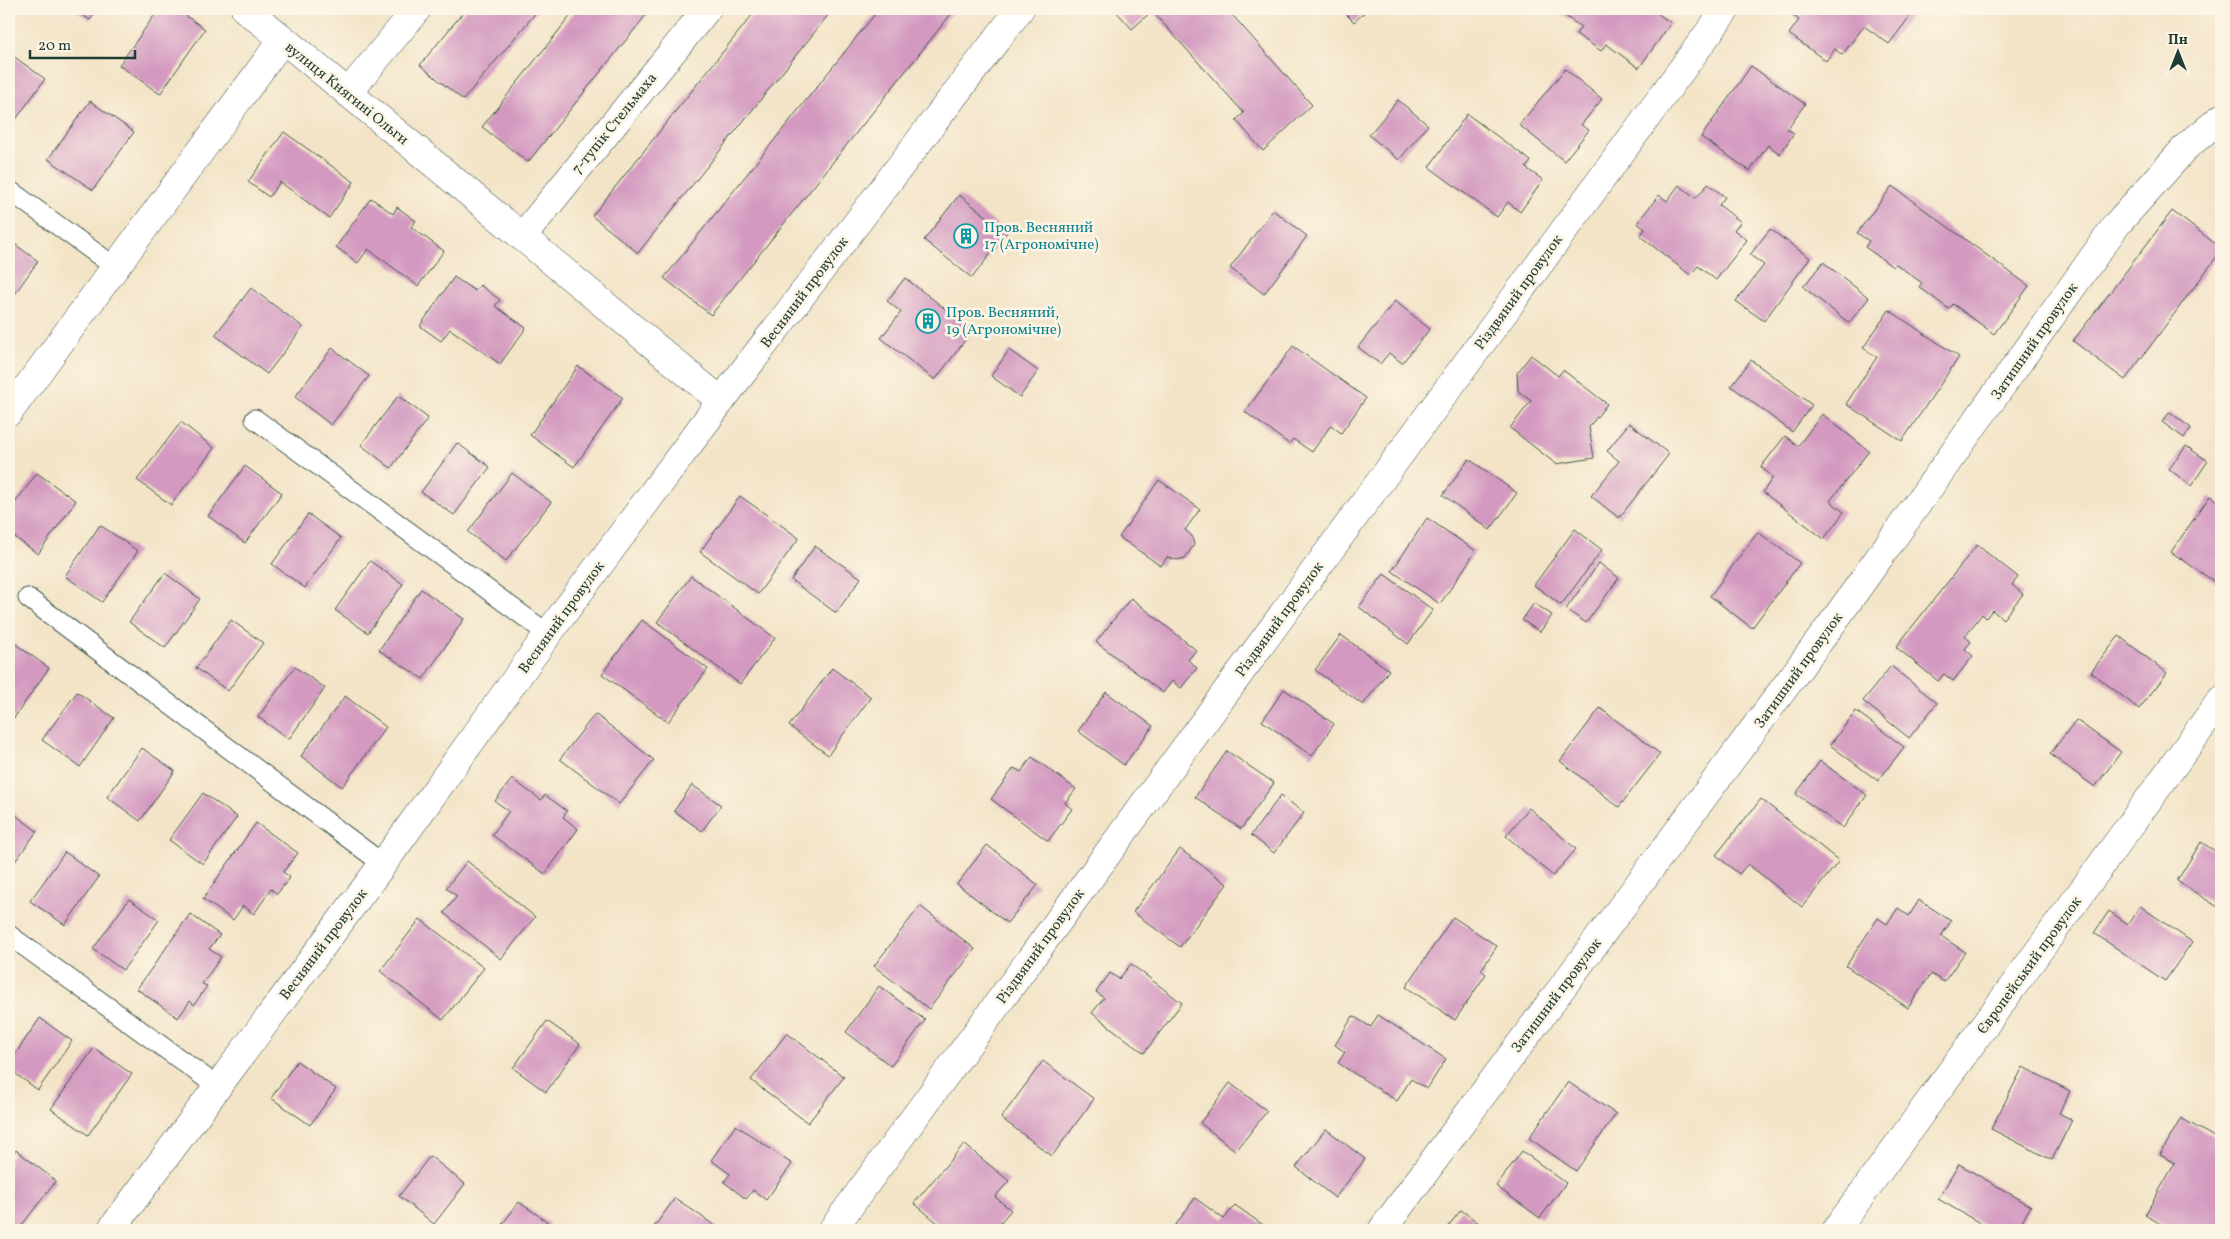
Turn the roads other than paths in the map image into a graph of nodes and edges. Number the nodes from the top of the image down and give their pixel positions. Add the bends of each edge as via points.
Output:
1 (245, 9) edge
2 (417, 9) edge
3 (706, 9) edge
4 (1020, 9) edge
5 (1726, 9) edge
6 (283, 39) junction
7 (348, 93) junction
8 (2221, 118) edge
9 (9, 190) edge
10 (522, 237) junction
11 (115, 267) junction
12 (720, 401) junction
13 (9, 412) edge
14 (255, 419) dead end
15 (28, 598) dead end
16 (548, 634) junction
17 (2221, 700) edge
18 (382, 864) junction
19 (9, 935) edge
20 (218, 1086) junction
21 (111, 1230) edge
22 (832, 1230) edge
23 (1382, 1230) edge
24 (1836, 1230) edge

1 - 6 street
2 - 7 street
3 - 10 street, 7-тупік Стельмаха
4 - 12 street, Весняний провулок
5 - 22 street, Різдвяний провулок
6 - 7 street, вулиця Княгині Ольги
6 - 11 street, вулиця Княгині Ольги
7 - 10 street, вулиця Княгині Ольги
8 - 23 street, Затишний провулок via 2187,146 2117,224 1834,621
9 - 11 lane
10 - 12 street, вулиця Княгині Ольги
11 - 13 street, вулиця Княгині Ольги
12 - 16 street, Весняний провулок
14 - 16 lane
15 - 18 lane
16 - 18 street, Весняний провулок
17 - 24 street, Європейський провулок
18 - 20 street, Весняний провулок
19 - 20 lane
20 - 21 street, Весняний провулок

